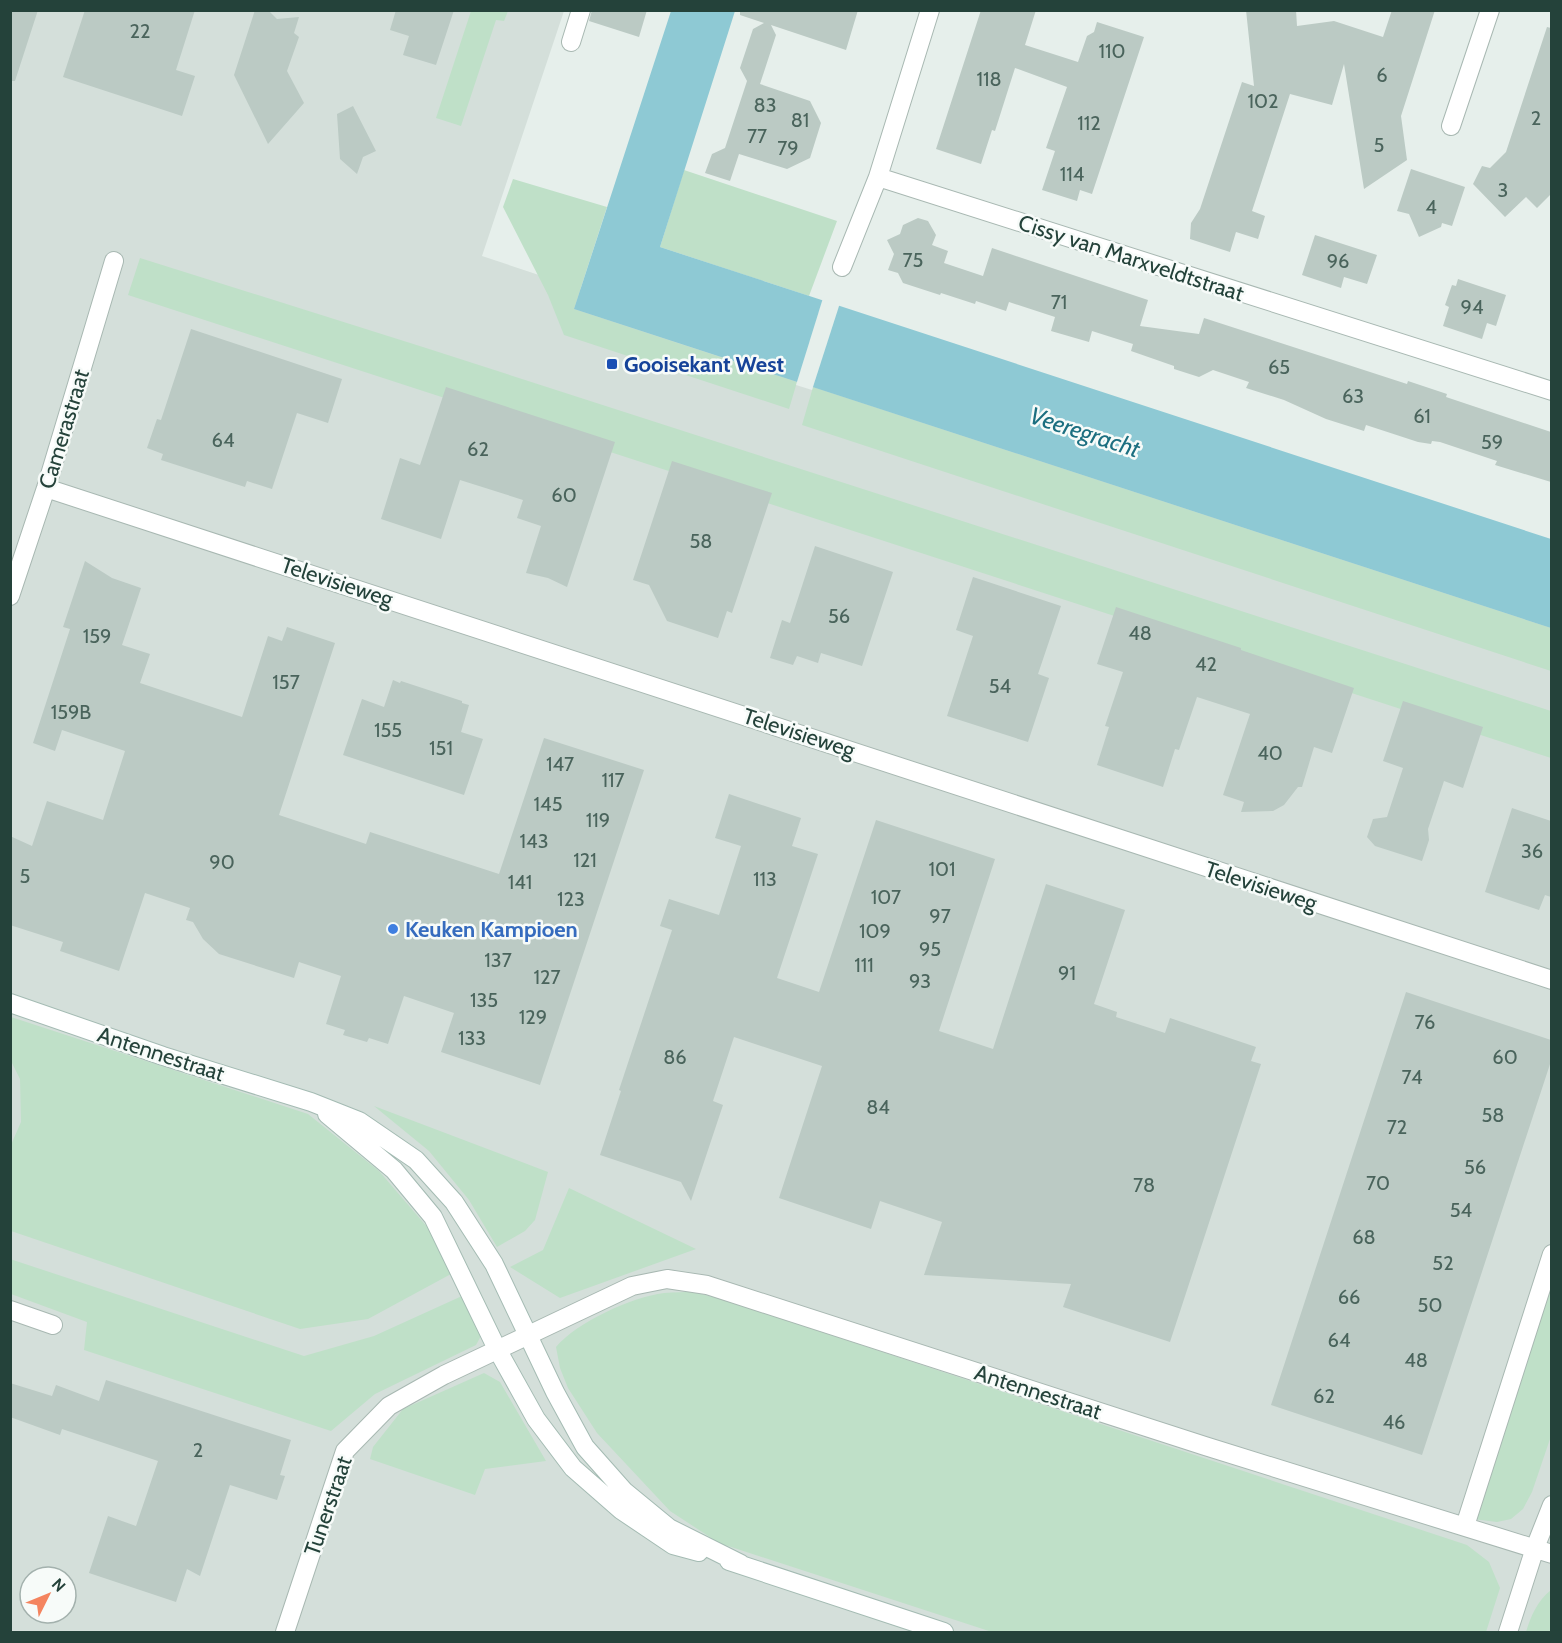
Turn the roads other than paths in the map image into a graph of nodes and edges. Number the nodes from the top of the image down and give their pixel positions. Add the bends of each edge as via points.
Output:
1 (581, 10) edge
2 (930, 10) edge
3 (1490, 10) edge
4 (571, 42) dead end
5 (1451, 126) dead end
6 (878, 177) junction
7 (114, 261) dead end
8 (842, 267) dead end
9 (1551, 391) edge
10 (46, 488) junction
11 (10, 596) edge
12 (1551, 980) edge
13 (10, 1004) edge
14 (311, 1102) junction
15 (1551, 1254) edge
16 (10, 1310) edge
17 (53, 1324) dead end
18 (528, 1335) junction
19 (497, 1350) junction
20 (1551, 1505) edge
21 (1465, 1526) junction
22 (1543, 1551) edge
23 (741, 1564) junction
24 (285, 1632) edge
25 (944, 1632) edge
26 (1508, 1632) edge

1 - 4 street
2 - 6 street
3 - 5 street
6 - 8 street
6 - 9 street, Cissy van Marxveldtstraat
7 - 10 street, Camerastraat
10 - 11 street, Camerastraat
10 - 12 street, Televisieweg
13 - 14 street, Antennestraat
14 - 18 street, Antennestraat via 359,1121 416,1160 454,1202 494,1264
14 - 19 street, Antennestraat via 393,1170 433,1217
15 - 21 street
16 - 17 street
18 - 19 street, Antennestraat
18 - 21 street, Antennestraat via 632,1286 667,1279 707,1285
18 - 23 street, Antennestraat via 585,1447 624,1491 669,1528
19 - 23 street, Antennestraat via 536,1419 573,1468 621,1510 672,1545
19 - 24 street, Tunerstraat via 389,1406 345,1451
20 - 22 street
21 - 22 street, Antennestraat
22 - 26 street
23 - 25 street, Antennestraat

